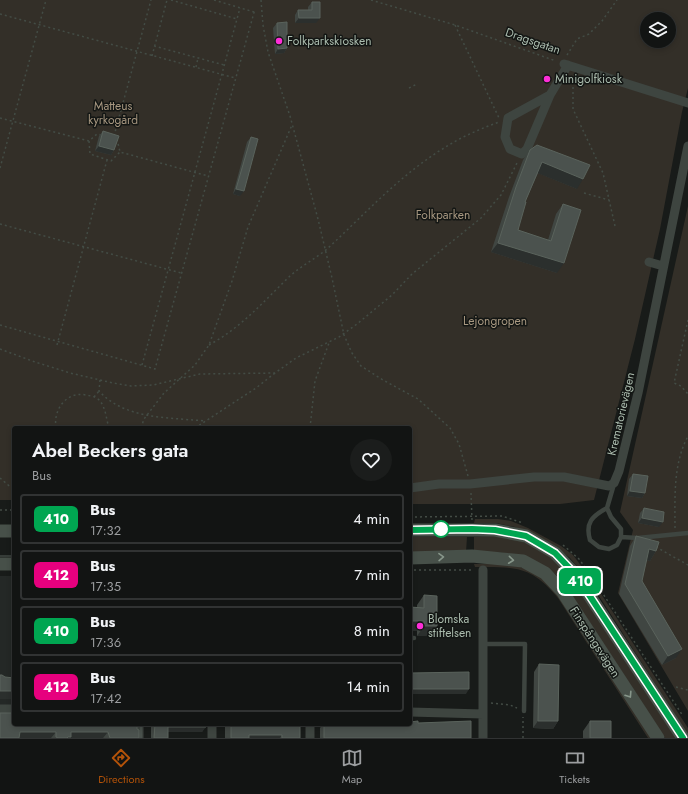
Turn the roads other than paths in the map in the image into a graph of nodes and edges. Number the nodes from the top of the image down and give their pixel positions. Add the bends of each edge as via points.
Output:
1 (550, 95) junction
2 (688, 103) edge
3 (688, 146) edge
4 (649, 262) dead end
5 (663, 266) junction
6 (614, 483) junction
7 (412, 488) edge
8 (607, 508) junction
9 (412, 530) edge
10 (0, 531) edge
11 (12, 531) edge
12 (688, 533) edge
13 (621, 537) junction
14 (412, 558) edge
15 (0, 564) edge
16 (12, 564) edge
17 (483, 570) road end
18 (483, 644) junction
19 (12, 709) edge
20 (0, 710) edge
21 (524, 711) road end
22 (412, 712) edge
23 (483, 714) junction
24 (139, 726) edge
25 (212, 726) edge
26 (310, 726) edge
27 (139, 738) edge
28 (212, 738) edge
29 (310, 738) edge
30 (483, 738) edge
31 (658, 738) edge
32 (683, 738) edge

1 - 1 street via 508,118 505,137 510,149 522,154 527,149
1 - 2 street via 568,65
3 - 5 street, Krematorievägen
4 - 5 street
5 - 6 street, Krematorievägen via 638,393 620,471
6 - 7 street via 608,486 564,477 534,477
6 - 8 lane
8 - 13 lane via 621,529
8 - 13 lane via 590,520 590,540 599,547 609,549 617,546
9 - 32 main road, Finspångsvägen via 495,530 526,536 555,553 576,575
10 - 11 main road
12 - 13 lane via 638,538
14 -> 31 main road, Finspångsvägen via 472,556 523,561 545,573 562,591
15 - 16 main road
17 - 18 street
18 - 21 lane via 525,644
18 - 23 street
19 - 20 street
22 - 23 street
23 - 30 street
24 - 27 street
25 - 28 street
26 - 29 street

